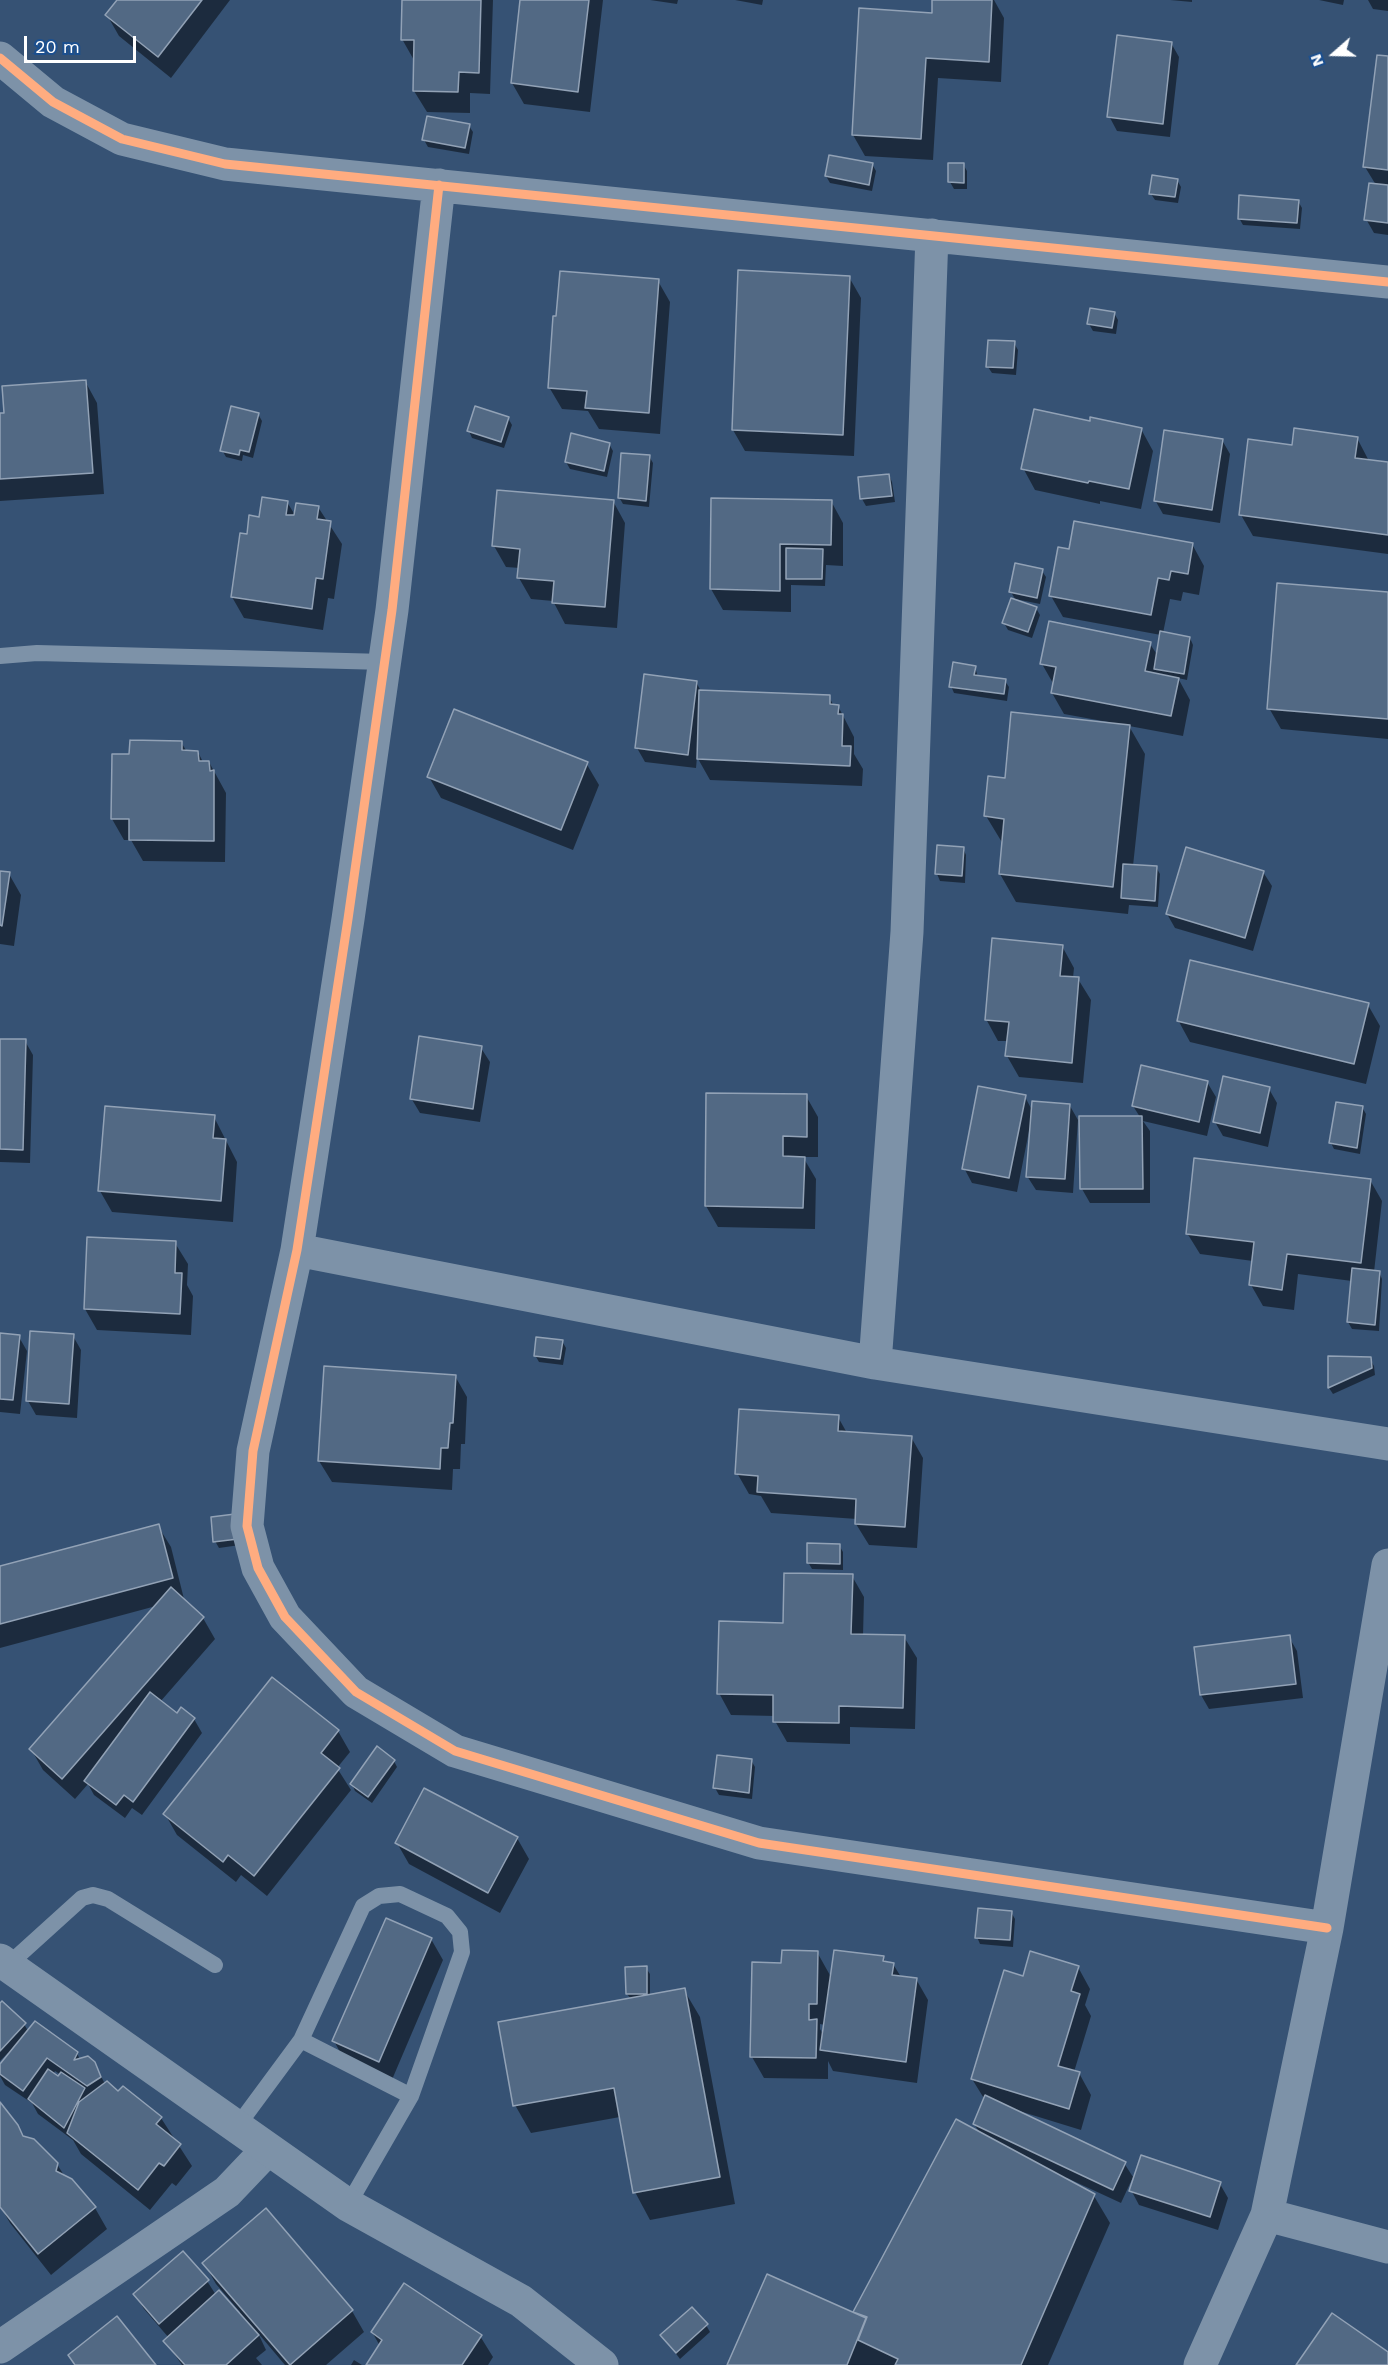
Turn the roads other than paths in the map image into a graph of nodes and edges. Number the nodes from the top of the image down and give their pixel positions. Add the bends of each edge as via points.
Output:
1 (0, 58) edge
2 (439, 185) junction
3 (932, 235) junction
4 (1388, 282) edge
5 (0, 656) edge
6 (385, 662) junction
7 (297, 1250) junction
8 (875, 1362) junction
9 (1388, 1444) edge
10 (1388, 1565) edge
11 (1327, 1928) junction
12 (4, 1962) edge
13 (215, 1965) dead end
14 (301, 2040) junction
15 (411, 2096) junction
16 (236, 2128) junction
17 (267, 2150) junction
18 (348, 2205) junction
19 (1267, 2215) junction
20 (1388, 2247) edge
21 (0, 2347) edge
22 (16, 2365) edge
23 (602, 2365) edge
24 (1200, 2365) edge

1 - 2 street via 53,102 122,139 225,164
2 - 3 street
2 - 6 street
3 - 4 street
3 - 8 street via 907,932
5 - 6 lane via 37,653
6 - 7 street
7 - 8 street
7 - 11 street via 253,1451 247,1526 258,1568 285,1617 356,1692 455,1751 759,1843
8 - 9 street
10 - 11 street
11 - 19 street
12 - 13 lane via 82,1898 93,1895 108,1899
12 - 16 street
14 - 15 lane
14 - 15 lane via 363,1906 379,1896 400,1894 447,1916 460,1932 462,1952
14 - 16 lane
15 - 18 lane
16 - 17 street
17 - 18 street
17 - 21 street via 227,2192
18 - 23 street via 521,2301
19 - 20 street
19 - 24 street
21 - 22 street

